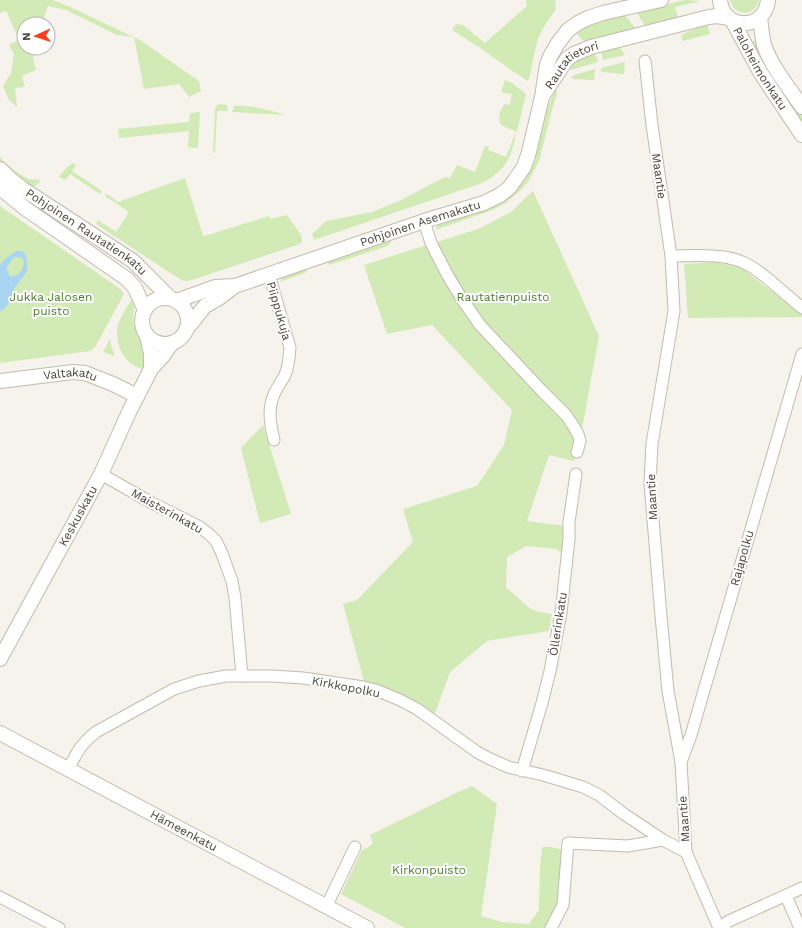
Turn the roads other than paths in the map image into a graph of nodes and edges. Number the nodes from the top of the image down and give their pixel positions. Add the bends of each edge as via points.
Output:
1 (661, 0) edge
2 (720, 0) edge
3 (768, 0) edge
4 (760, 17) junction
5 (731, 19) junction
6 (645, 61) dead end
7 (542, 96) junction
8 (802, 107) edge
9 (802, 135) edge
10 (0, 169) edge
11 (0, 186) edge
12 (424, 221) junction
13 (671, 256) junction
14 (269, 274) junction
15 (235, 286) junction
16 (173, 299) junction
17 (802, 308) edge
18 (145, 310) junction
19 (186, 330) junction
20 (147, 335) junction
21 (172, 343) junction
22 (802, 354) edge
23 (151, 369) junction
24 (0, 381) edge
25 (137, 396) junction
26 (274, 440) dead end
27 (577, 452) dead end
28 (101, 474) junction
29 (576, 474) dead end
30 (0, 659) edge
31 (242, 676) junction
32 (0, 733) edge
33 (681, 762) junction
34 (68, 770) junction
35 (522, 771) junction
36 (663, 840) junction
37 (355, 847) dead end
38 (686, 852) junction
39 (802, 888) edge
40 (0, 896) edge
41 (786, 896) junction
42 (326, 907) junction
43 (59, 928) edge
44 (367, 928) edge
45 (552, 928) edge
46 (719, 928) edge
47 (724, 928) edge
48 (800, 928) edge

1 - 7 street, Rautatietori via 603,13 588,18 568,30 547,64
2 - 5 street, Paloheimonkatu via 722,10
3 - 4 street via 766,10
4 - 5 street, Rautatietori via 747,23
4 - 8 street, Paloheimonkatu via 764,45 768,54
5 - 7 street, Rautatietori via 709,17 591,47 567,59
5 - 9 street, Paloheimonkatu via 760,72
6 - 13 street, Maantie
7 - 12 street, Pohjoinen Asemakatu via 524,167 509,188 484,203
10 - 16 street, Pohjoinen Rautatienkatu via 23,189 133,261
11 - 18 street, Pohjoinen Rautatienkatu via 26,209 127,279 135,288
12 - 14 street, Pohjoinen Asemakatu
12 - 27 street via 431,243 462,299 480,325 552,400 574,427 580,441
13 - 17 street via 716,256 739,260 757,270
13 - 33 street, Maantie via 674,311 652,444 650,483 668,691
14 - 15 street, Pohjoinen Asemakatu
14 - 26 street, Piippukuja via 290,348 285,374 272,399 270,411
15 - 16 street, Pohjoinen Asemakatu via 215,287
15 - 19 street, Pohjoinen Asemakatu via 205,306
16 - 18 street via 156,300
16 - 19 street via 186,310
18 - 20 street via 142,323
19 - 21 street
20 - 21 street via 158,343
20 - 23 street
21 - 23 street, Keskuskatu
22 - 33 street, Rajapolku
23 - 25 street, Keskuskatu
24 - 25 street, Valtakatu via 73,372 85,373
25 - 28 street, Keskuskatu
28 - 30 street, Keskuskatu
28 - 31 street, Maisterinkatu via 200,527 216,541 236,598
29 - 35 street, Öllerinkatu via 561,613 550,671
31 - 34 street, Kirkkopolku via 199,681 174,689 96,732 80,747
31 - 35 street, Kirkkopolku via 303,678 376,690 417,709 477,752
32 - 34 street, Hämeenkatu
33 - 38 street, Maantie
34 - 42 street, Hämeenkatu
35 - 36 street, Kirkkopolku via 583,787 599,795
36 - 38 street, Kirkkopolku
36 - 45 street via 628,846 568,843 563,905
37 - 42 street
38 - 46 street, Maantie
39 - 41 street
40 - 43 street
41 - 47 street via 729,921
41 - 48 street
42 - 44 street, Hämeenkatu

